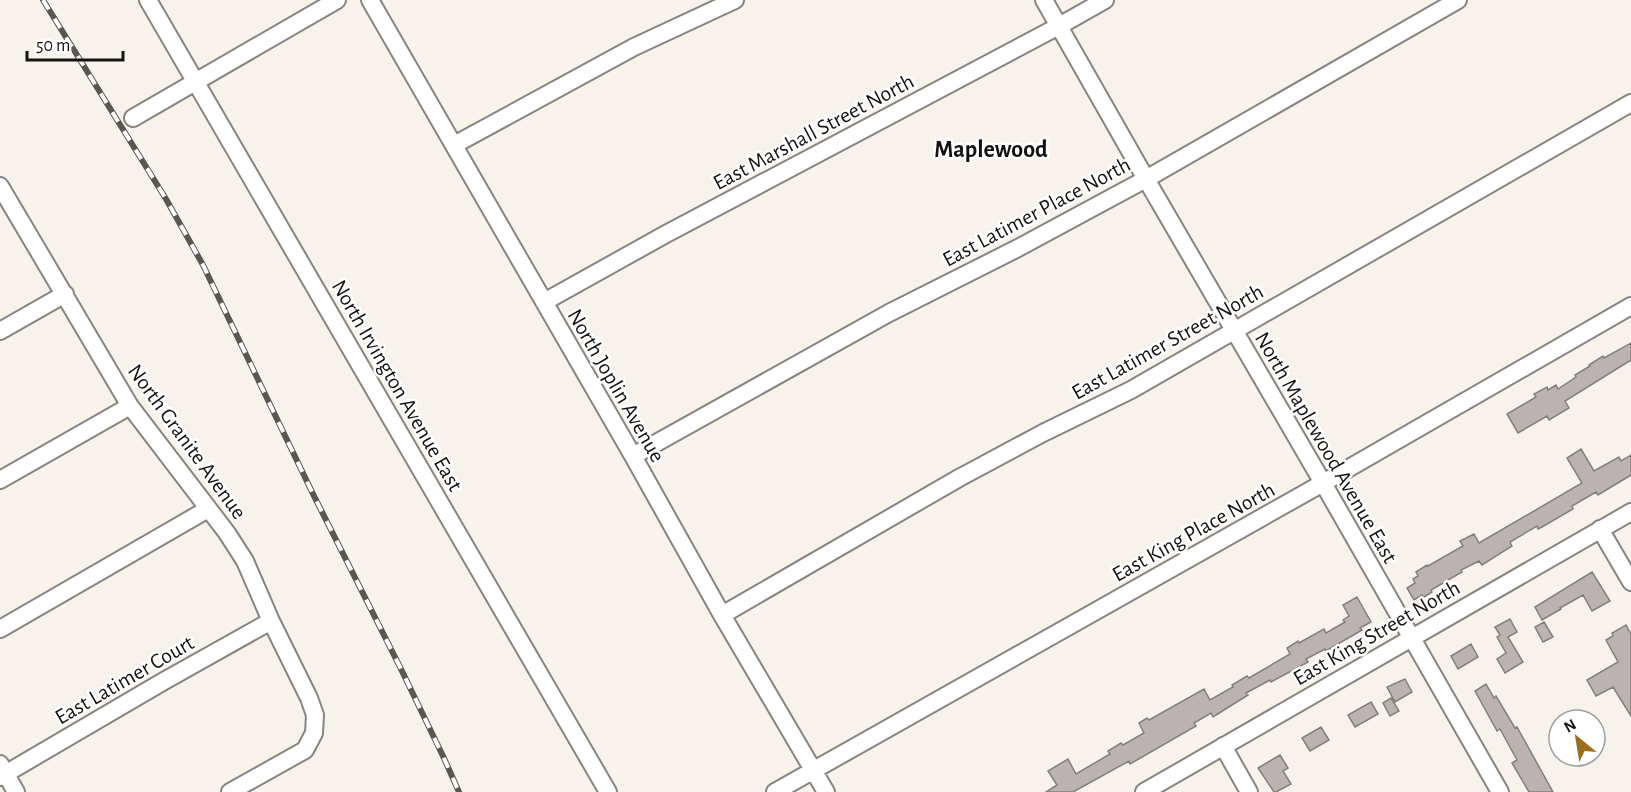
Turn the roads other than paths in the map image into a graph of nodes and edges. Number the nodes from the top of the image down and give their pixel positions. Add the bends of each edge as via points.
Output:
1 (148, 0) edge
2 (337, 0) edge
3 (370, 0) edge
4 (735, 0) edge
5 (1044, 0) edge
6 (1105, 0) edge
7 (1458, 0) edge
8 (1059, 26) junction
9 (196, 81) junction
10 (1631, 103) edge
11 (134, 118) dead end
12 (454, 145) junction
13 (1146, 179) junction
14 (0, 186) edge
15 (65, 294) junction
16 (544, 302) junction
17 (1631, 306) edge
18 (0, 331) edge
19 (1234, 331) junction
20 (130, 406) junction
21 (633, 456) junction
22 (0, 480) edge
23 (1323, 483) junction
24 (208, 509) junction
25 (1631, 512) edge
26 (1600, 530) junction
27 (1631, 582) edge
28 (722, 615) junction
29 (271, 621) junction
30 (0, 629) edge
31 (1411, 638) junction
32 (1223, 746) junction
33 (813, 769) junction
34 (2, 772) edge
35 (16, 792) edge
36 (230, 792) edge
37 (608, 792) edge
38 (775, 792) edge
39 (826, 792) edge
40 (1144, 792) edge
41 (1249, 792) edge
42 (1500, 792) edge

1 - 9 street, North Irvington Avenue East
2 - 9 street
3 - 12 street, North Joplin Avenue
4 - 12 street via 634,47
5 - 8 street, North Maplewood Avenue East
6 - 8 street, East Marshall Street North
7 - 13 street, East Latimer Place North
8 - 13 street, North Maplewood Avenue East
8 - 16 street, East Marshall Street North
9 - 11 street
9 - 37 street, North Irvington Avenue East
10 - 19 street, East Latimer Street North
12 - 16 street, North Joplin Avenue
13 - 19 street, North Maplewood Avenue East
13 - 21 street, East Latimer Place North via 889,313
14 - 15 street, North Granite Avenue
15 - 18 street
15 - 20 street, North Granite Avenue
16 - 21 street, North Joplin Avenue
17 - 23 street, East King Place North
19 - 23 street, North Maplewood Avenue East
19 - 28 street, East Latimer Street North via 1131,390 959,478
20 - 22 street
20 - 24 street, North Granite Avenue
21 - 28 street, North Joplin Avenue
23 - 31 street, North Maplewood Avenue East
23 - 33 street, East King Place North
24 - 29 street, North Granite Avenue via 245,561
24 - 30 street
25 - 26 street, East King Street North
26 - 27 street
26 - 31 street, East King Street North
28 - 33 street, North Joplin Avenue
29 - 34 street, East Latimer Court
29 - 36 street, North Granite Avenue via 309,698 315,715 314,733 305,750
31 - 32 street, East King Street North
31 - 42 street, North Maplewood Avenue East
32 - 40 street, East King Street North
32 - 41 street
33 - 38 street, East King Place North
33 - 39 street, North Joplin Avenue
34 - 35 street

